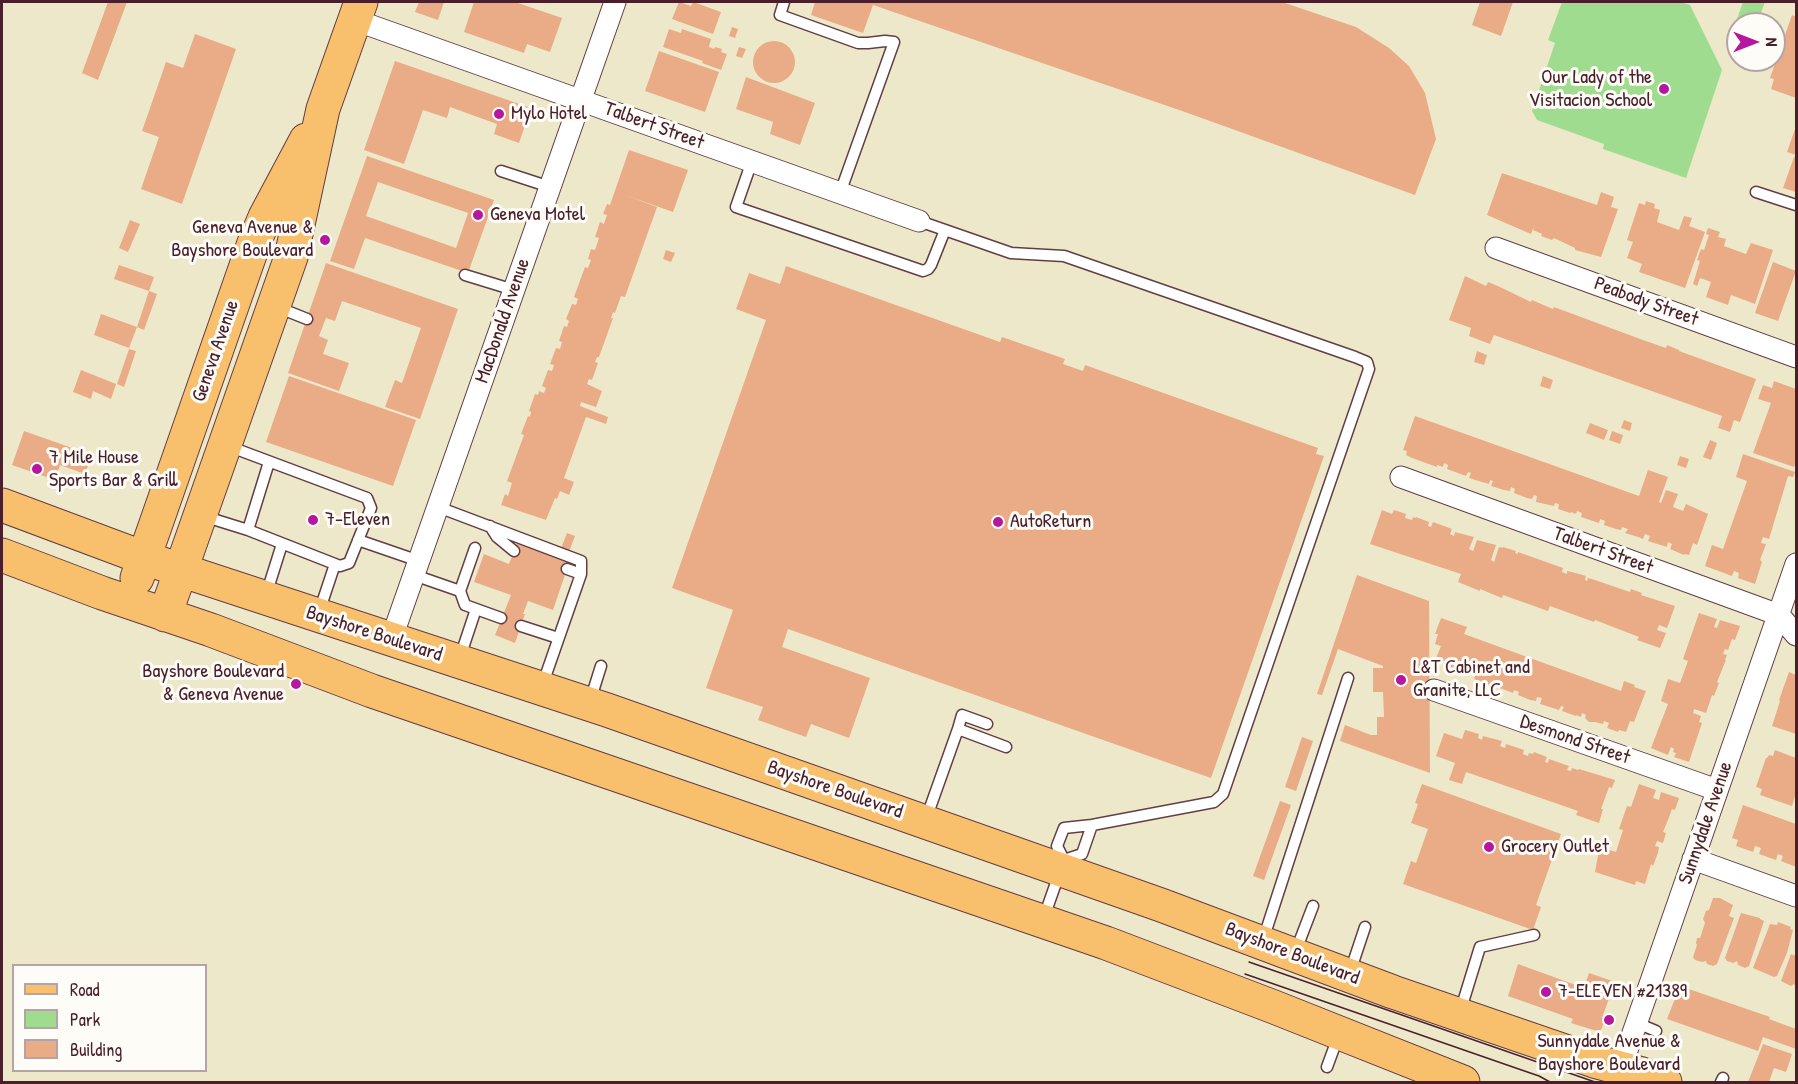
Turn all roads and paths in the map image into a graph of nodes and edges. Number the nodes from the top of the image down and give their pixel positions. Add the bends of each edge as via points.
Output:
1 (615, 2) edge
2 (784, 2) edge
3 (358, 10) edge
4 (581, 99) junction
5 (323, 109) junction
6 (752, 161) junction
7 (501, 171) dead end
8 (550, 187) junction
9 (1756, 192) dead end
10 (840, 193) junction
11 (1797, 205) edge
12 (919, 220) joint
13 (945, 230) junction
14 (1496, 248) dead end
15 (465, 275) dead end
16 (514, 290) junction
17 (274, 306) junction
18 (307, 319) dead end
19 (1797, 357) edge
20 (225, 445) junction
21 (269, 462) junction
22 (1401, 477) dead end
23 (2, 505) edge
24 (438, 507) junction
25 (201, 515) junction
26 (490, 526) junction
27 (248, 530) junction
28 (358, 540) junction
29 (282, 544) junction
30 (475, 548) dead end
31 (514, 551) dead end
32 (2, 555) edge
33 (144, 558) junction
34 (335, 564) junction
35 (1797, 564) edge
36 (417, 568) junction
37 (567, 569) dead end
38 (182, 570) junction
39 (581, 574) junction
40 (460, 591) junction
41 (265, 598) junction
42 (128, 602) junction
43 (476, 609) junction
44 (165, 615) junction
45 (1779, 615) junction
46 (318, 616) junction
47 (501, 618) dead end
48 (521, 626) dead end
49 (1797, 635) edge
50 (558, 638) junction
51 (392, 640) junction
52 (458, 662) junction
53 (601, 666) dead end
54 (1348, 678) dead end
55 (542, 689) junction
56 (1434, 690) dead end
57 (589, 704) junction
58 (987, 724) dead end
59 (958, 729) junction
60 (1006, 747) dead end
61 (1717, 790) junction
62 (925, 822) junction
63 (1092, 825) junction
64 (1693, 859) junction
65 (1062, 865) junction
66 (1797, 896) edge
67 (1312, 906) dead end
68 (1042, 921) junction
69 (1365, 927) dead end
70 (1534, 934) dead end
71 (1262, 943) junction
72 (1294, 955) junction
73 (1349, 976) junction
74 (1459, 1015) junction
75 (1339, 1034) junction
76 (1327, 1066) dead end
77 (1618, 1075) edge
78 (1463, 1083) edge
79 (1665, 1083) edge

1 - 4 street, MacDonald Avenue
2 - 10 lane via 780,15 858,43 894,42
3 - 4 street, Talbert Street
3 - 5 main road, Geneva Avenue
4 - 6 street, Talbert Street
4 - 8 street, MacDonald Avenue
5 - 17 main road, Geneva Avenue via 298,230
5 - 33 main road, Geneva Avenue via 254,243
6 - 10 street, Talbert Street
6 - 13 lane via 736,207 923,272 931,265
7 - 8 lane
8 - 16 street, MacDonald Avenue
9 - 11 lane
10 - 12 street, Talbert Street
12 - 13 lane
13 - 63 lane via 1011,253 1064,256 1355,357 1367,362 1370,369 1223,794 1214,802
14 - 19 street, Peabody Street
15 - 16 lane
16 - 24 street, MacDonald Avenue
17 - 18 lane
17 - 20 main road, Geneva Avenue
20 - 21 lane
20 - 25 main road, Geneva Avenue
21 - 27 lane
21 - 28 lane via 367,498 371,508
22 - 45 street, Talbert Street
23 - 33 main road, Bayshore Boulevard
24 - 26 lane
24 - 36 street, MacDonald Avenue
25 - 27 lane
25 - 38 main road, Geneva Avenue
26 - 31 lane
26 - 39 lane via 581,561
27 - 29 lane
28 - 34 lane via 350,563
28 - 36 lane
29 - 34 lane
29 - 41 lane
30 - 40 lane
32 - 42 main road
33 - 38 main road, Bayshore Boulevard
33 - 42 main road, Geneva Avenue
34 - 46 lane
35 - 45 street, Sunnydale Avenue
36 - 40 lane
36 - 51 street, MacDonald Avenue
37 - 39 lane
38 - 41 main road, Bayshore Boulevard
38 - 44 main road, Geneva Avenue
39 - 50 lane
40 - 43 lane via 465,605
41 - 46 main road, Bayshore Boulevard
42 - 44 main road
43 - 47 lane
43 - 52 lane
44 - 68 main road via 372,691
45 - 49 street, Talbert Street
45 - 61 street, Sunnydale Avenue
46 - 51 main road, Bayshore Boulevard
48 - 50 lane
50 - 55 lane
51 - 52 main road, Bayshore Boulevard
52 - 55 main road, Bayshore Boulevard
53 - 57 lane
54 - 71 lane
55 - 57 main road, Bayshore Boulevard
56 - 61 street, Desmond Street
57 - 62 main road, Bayshore Boulevard
58 - 59 lane via 962,715
59 - 60 lane
59 - 62 lane
61 - 64 street, Sunnydale Avenue
62 - 65 main road, Bayshore Boulevard
63 - 65 lane via 1082,854
63 - 65 lane via 1064,828 1057,846
64 - 66 street
64 - 77 street, Sunnydale Avenue via 1646,1027
65 - 68 lane
65 - 71 main road, Bayshore Boulevard
67 - 72 lane
68 - 75 main road via 1238,992
69 - 73 lane
70 - 74 lane via 1480,947
71 - 72 main road, Bayshore Boulevard
72 - 73 main road, Bayshore Boulevard
73 - 74 main road, Bayshore Boulevard
74 - 77 main road, Bayshore Boulevard via 1594,1061
75 - 76 lane
75 - 78 main road
77 - 79 main road, Bayshore Boulevard

